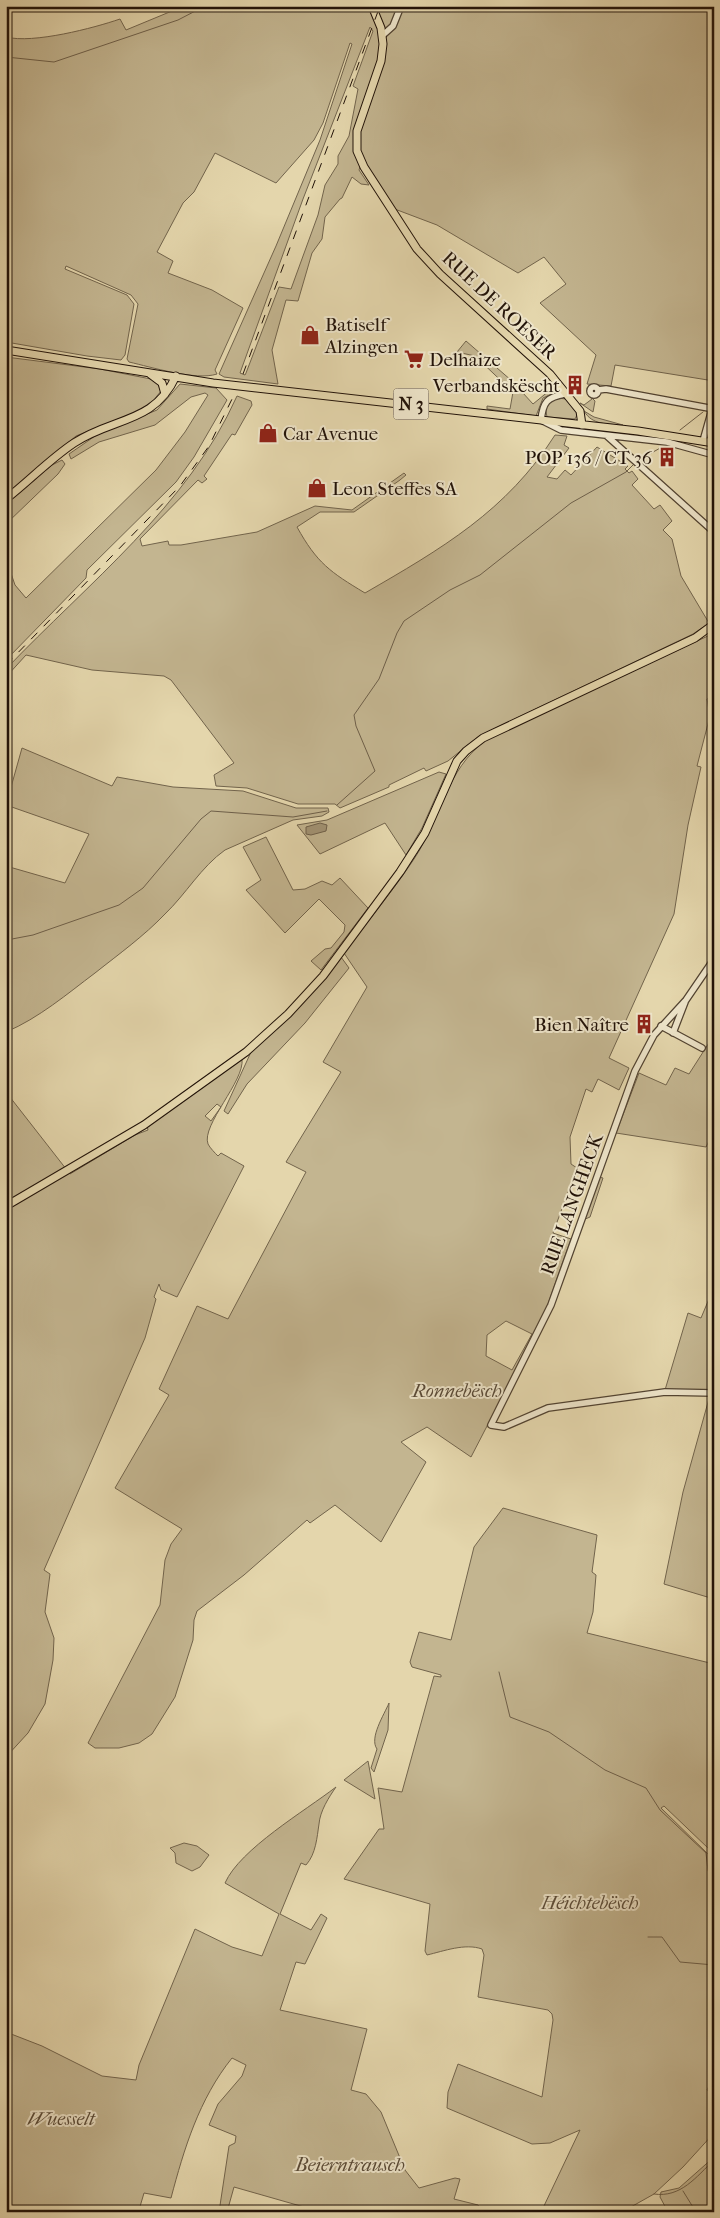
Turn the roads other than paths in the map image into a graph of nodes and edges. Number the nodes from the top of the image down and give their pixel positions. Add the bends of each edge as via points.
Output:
1 (372, 6) edge
2 (401, 6) edge
3 (383, 35) junction
4 (6, 350) edge
5 (145, 372) junction
6 (176, 376) junction
7 (598, 390) dead end
8 (165, 394) junction
9 (565, 394) junction
10 (713, 409) edge
11 (541, 420) junction
12 (582, 425) junction
13 (607, 436) junction
14 (703, 441) junction
15 (714, 443) edge
16 (714, 455) edge
17 (6, 499) edge
18 (714, 532) edge
19 (714, 624) edge
20 (714, 959) edge
21 (686, 1000) junction
22 (661, 1026) junction
23 (673, 1033) junction
24 (702, 1048) dead end
25 (6, 1206) edge
26 (714, 1393) edge

1 - 3 main road
2 - 3 street via 393,26
3 - 9 main road, RUE DE ROESER via 381,61 356,142 364,167 430,264 541,366
4 - 5 main road, N 3
5 - 6 main road, N 3
5 - 8 main road via 162,382
6 - 8 main road
6 - 11 main road, N 3 via 213,383
7 - 10 street
8 - 17 main road via 149,410 108,425 75,442
9 - 11 street via 546,401
9 - 12 main road, RUE DE ROESER via 580,412
10 - 14 street
11 - 12 main road, N 3
11 - 13 street via 561,430
12 - 14 main road, N 3
13 - 16 street via 667,442
13 - 18 street
14 - 15 main road, N 3
19 - 25 main road via 695,638 484,738 466,751 450,774 410,858 323,976 288,1014 246,1052 138,1128
20 - 21 street, RUE LANGHECK
21 - 22 street, RUE LANGHECK
21 - 23 street, RUE LANGHECK
22 - 23 street
22 - 26 street, RUE LANGHECK via 635,1071 551,1305 491,1424 504,1428 548,1408 665,1392
23 - 24 street

